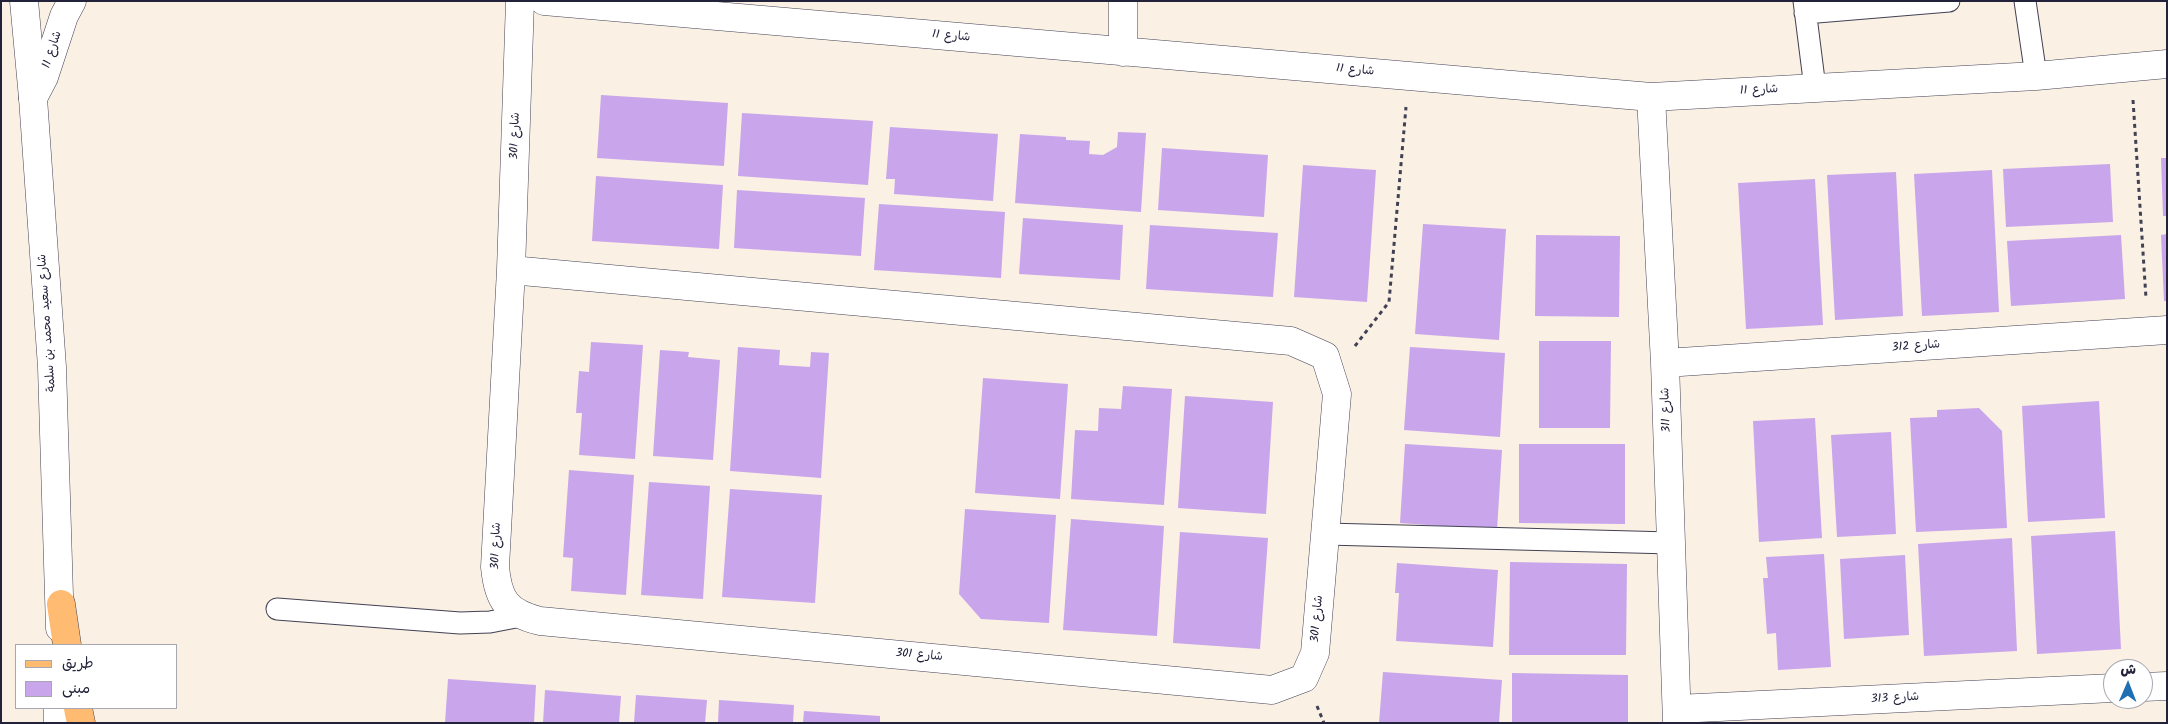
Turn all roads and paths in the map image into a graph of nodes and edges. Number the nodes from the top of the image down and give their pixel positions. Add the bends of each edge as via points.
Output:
1 (24, 1) edge
2 (72, 1) edge
3 (520, 1) edge
4 (544, 1) edge
5 (1123, 1) edge
6 (1948, 1) edge
7 (2025, 1) edge
8 (1913, 3) edge
9 (1804, 7) edge
10 (1123, 52) junction
11 (2167, 64) edge
12 (2130, 68) junction
13 (1409, 76) junction
14 (2036, 76) junction
15 (1814, 88) junction
16 (1652, 97) junction
17 (33, 98) junction
18 (511, 270) junction
19 (2158, 331) edge
20 (1665, 363) junction
21 (1332, 376) junction
22 (1326, 534) junction
23 (1671, 543) junction
24 (61, 604) junction
25 (277, 609) dead end
26 (521, 616) junction
27 (60, 644) edge
28 (66, 644) edge
29 (2167, 686) edge
30 (2153, 687) edge
31 (2103, 689) edge
32 (58, 709) edge
33 (78, 709) edge
34 (1677, 716) edge
35 (58, 723) edge
36 (81, 723) edge

1 - 17 street, شارع سعيد محمد بن سلمة
2 - 17 street, شارع 11
3 - 18 street, شارع 301
4 - 10 street, شارع 11
5 - 10 street
6 - 8 lane
7 - 14 lane
8 - 9 lane
9 - 15 lane
10 - 13 street, شارع 11
11 - 12 street, شارع 11
12 - 14 street, شارع 11
12 - 19 path
13 - 16 street, شارع 11
13 - 21 path via 1389,302
14 - 15 street, شارع 11
15 - 16 street, شارع 11
16 - 20 street, شارع 311
17 - 24 street, شارع سعيد محمد بن سلمة via 52,367
18 - 21 street, شارع 301 via 1291,341 1325,356
18 - 26 street, شارع 301 via 495,567 497,587 506,604
19 - 20 street, شارع 312
20 - 23 street, شارع 311
21 - 22 street, شارع 301 via 1337,394
22 - 23 lane
22 - 26 street, شارع 301 via 1315,653 1304,678 1272,690 550,622
23 - 34 street, شارع 311
24 - 27 street, شارع سعيد محمد بن سلمة
24 - 28 main road
25 - 26 lane via 460,623
29 - 30 street
31 - 34 street, شارع 313
32 - 35 street
33 - 36 main road

